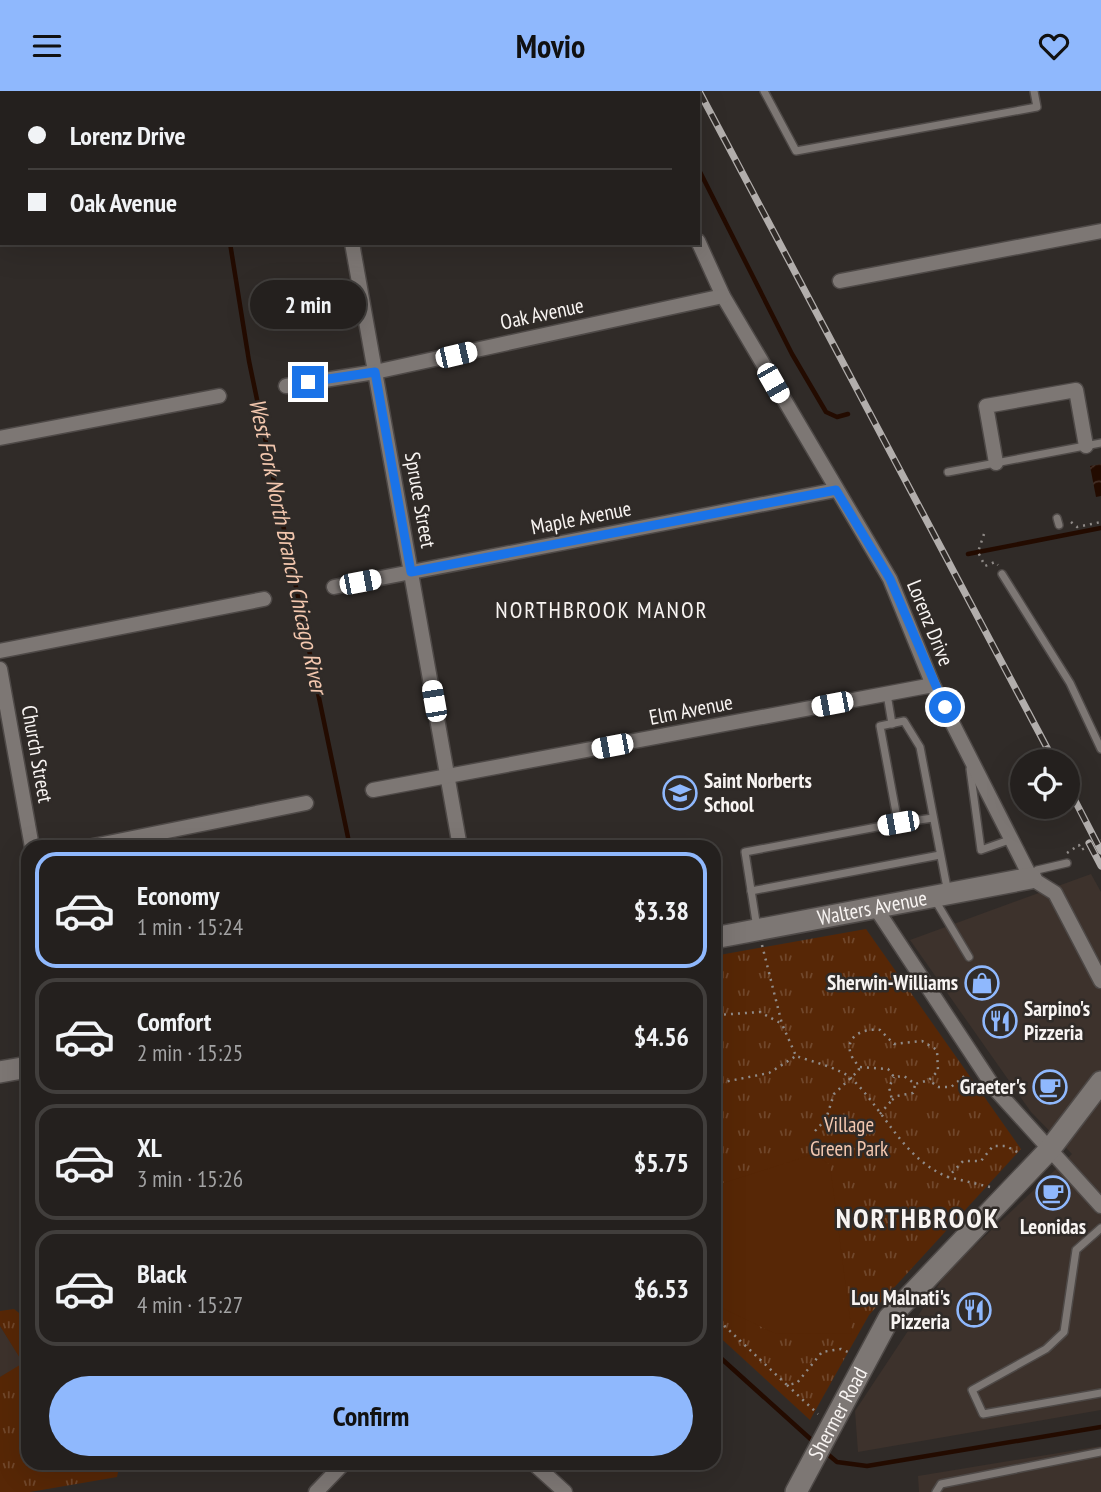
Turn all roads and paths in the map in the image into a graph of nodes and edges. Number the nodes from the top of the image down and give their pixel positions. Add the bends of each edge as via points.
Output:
1 (764, 91) edge
2 (1034, 91) edge
3 (1101, 231) edge
4 (700, 244) edge
5 (352, 245) edge
6 (841, 281) dead end
7 (723, 296) junction
8 (375, 372) junction
9 (286, 386) dead end
10 (219, 396) dead end
11 (0, 438) edge
12 (1093, 444) edge
13 (996, 463) junction
14 (948, 472) dead end
15 (836, 490) junction
16 (1070, 522) dead end
17 (1101, 522) edge
18 (984, 534) dead end
19 (984, 562) dead end
20 (411, 572) junction
21 (1002, 574) dead end
22 (334, 587) dead end
23 (264, 599) dead end
24 (0, 651) edge
25 (0, 669) edge
26 (933, 685) junction
27 (887, 694) junction
28 (892, 724) junction
29 (1101, 749) edge
30 (968, 753) junction
31 (448, 778) junction
32 (373, 790) dead end
33 (306, 803) dead end
34 (933, 818) junction
35 (898, 823) junction
36 (1013, 838) junction
37 (31, 840) edge
38 (123, 840) edge
39 (459, 840) edge
40 (1101, 840) edge
41 (940, 855) junction
42 (1065, 859) joint
43 (1031, 877) junction
44 (751, 891) junction
45 (940, 895) junction
46 (875, 907) junction
47 (721, 938) edge
48 (760, 938) junction
49 (969, 957) dead end
50 (1101, 981) edge
51 (721, 1015) edge
52 (782, 1024) junction
53 (796, 1056) junction
54 (859, 1066) junction
55 (21, 1068) edge
56 (973, 1070) dead end
57 (0, 1072) edge
58 (850, 1077) junction
59 (894, 1077) junction
60 (929, 1080) junction
61 (1101, 1082) edge
62 (721, 1083) edge
63 (915, 1084) junction
64 (892, 1100) junction
65 (880, 1114) junction
66 (816, 1131) dead end
67 (1050, 1149) junction
68 (1019, 1153) dead end
69 (947, 1177) junction
70 (990, 1187) dead end
71 (1101, 1206) edge
72 (1101, 1228) edge
73 (721, 1323) edge
74 (850, 1353) dead end
75 (787, 1385) junction
76 (1101, 1393) edge
77 (827, 1421) junction
78 (1101, 1452) edge
79 (337, 1470) edge
80 (541, 1470) edge
81 (799, 1487) edge
82 (316, 1492) edge
83 (565, 1492) edge
84 (936, 1492) edge

1 - 2 lane via 796,151 1037,107
3 - 6 street
4 - 7 street, Lorenz Drive
5 - 8 street, Spruce Street
7 - 8 street, Oak Avenue
7 - 15 street, Lorenz Drive
8 - 9 street, Oak Avenue
8 - 20 street, Spruce Street
10 - 11 street
12 - 13 lane
12 - 13 street via 1076,390 986,406
13 - 14 lane
15 - 20 street, Maple Avenue
15 - 26 street, Lorenz Drive via 890,579
16 - 17 path via 1077,527
18 - 19 path via 978,551
20 - 22 street, Maple Avenue
20 - 31 street, Spruce Street
21 - 29 lane via 1070,683
23 - 24 street
25 - 37 street, Church Street
26 - 27 street, Elm Avenue
26 - 30 street, Lorenz Drive
27 - 28 lane
27 - 31 street, Elm Avenue
28 - 34 lane via 904,721 920,747
28 - 35 lane via 880,726
30 - 36 street, Lorenz Drive
30 - 36 lane via 981,850
31 - 32 street, Elm Avenue
31 - 39 street, Spruce Street
33 - 38 street
34 - 35 lane
34 - 41 lane
35 - 44 lane via 745,852
36 - 43 street, Lorenz Drive
40 - 42 path via 1081,850 1079,845
41 - 44 lane
41 - 45 lane
42 - 43 lane
43 - 45 main road, Walters Avenue
43 - 50 street, Lorenz Drive via 1055,893
44 - 48 lane
45 - 46 main road, Walters Avenue
45 - 49 lane
46 - 48 main road, Walters Avenue
46 - 67 street via 995,1089
47 - 48 main road, Walters Avenue
48 - 52 path
51 - 52 path via 760,1012
52 - 53 path
53 - 58 path
53 - 62 path via 769,1073
54 - 58 path
54 - 59 path via 888,1069
54 - 60 path via 851,1054 853,1039 862,1031 880,1030 894,1044 922,1041 937,1050 937,1071
55 - 57 main road
56 - 60 path via 951,1087 939,1087
58 - 65 path
58 - 66 path via 834,1094 826,1119
59 - 63 path via 904,1076
59 - 64 path via 888,1087
60 - 63 path
61 - 67 main road, Shermer Road
63 - 64 path via 913,1093
64 - 65 path
65 - 69 path via 910,1151
67 - 71 street
67 - 77 main road, Shermer Road via 889,1318
68 - 69 path via 993,1146 981,1161 963,1161
69 - 70 path
72 - 76 lane via 1076,1250 1064,1332 1046,1349 972,1390 983,1414
73 - 75 path
74 - 75 path via 841,1349 822,1352 797,1383
75 - 77 path
77 - 81 main road, Shermer Road
78 - 84 lane via 941,1484
79 - 82 street
80 - 83 street

